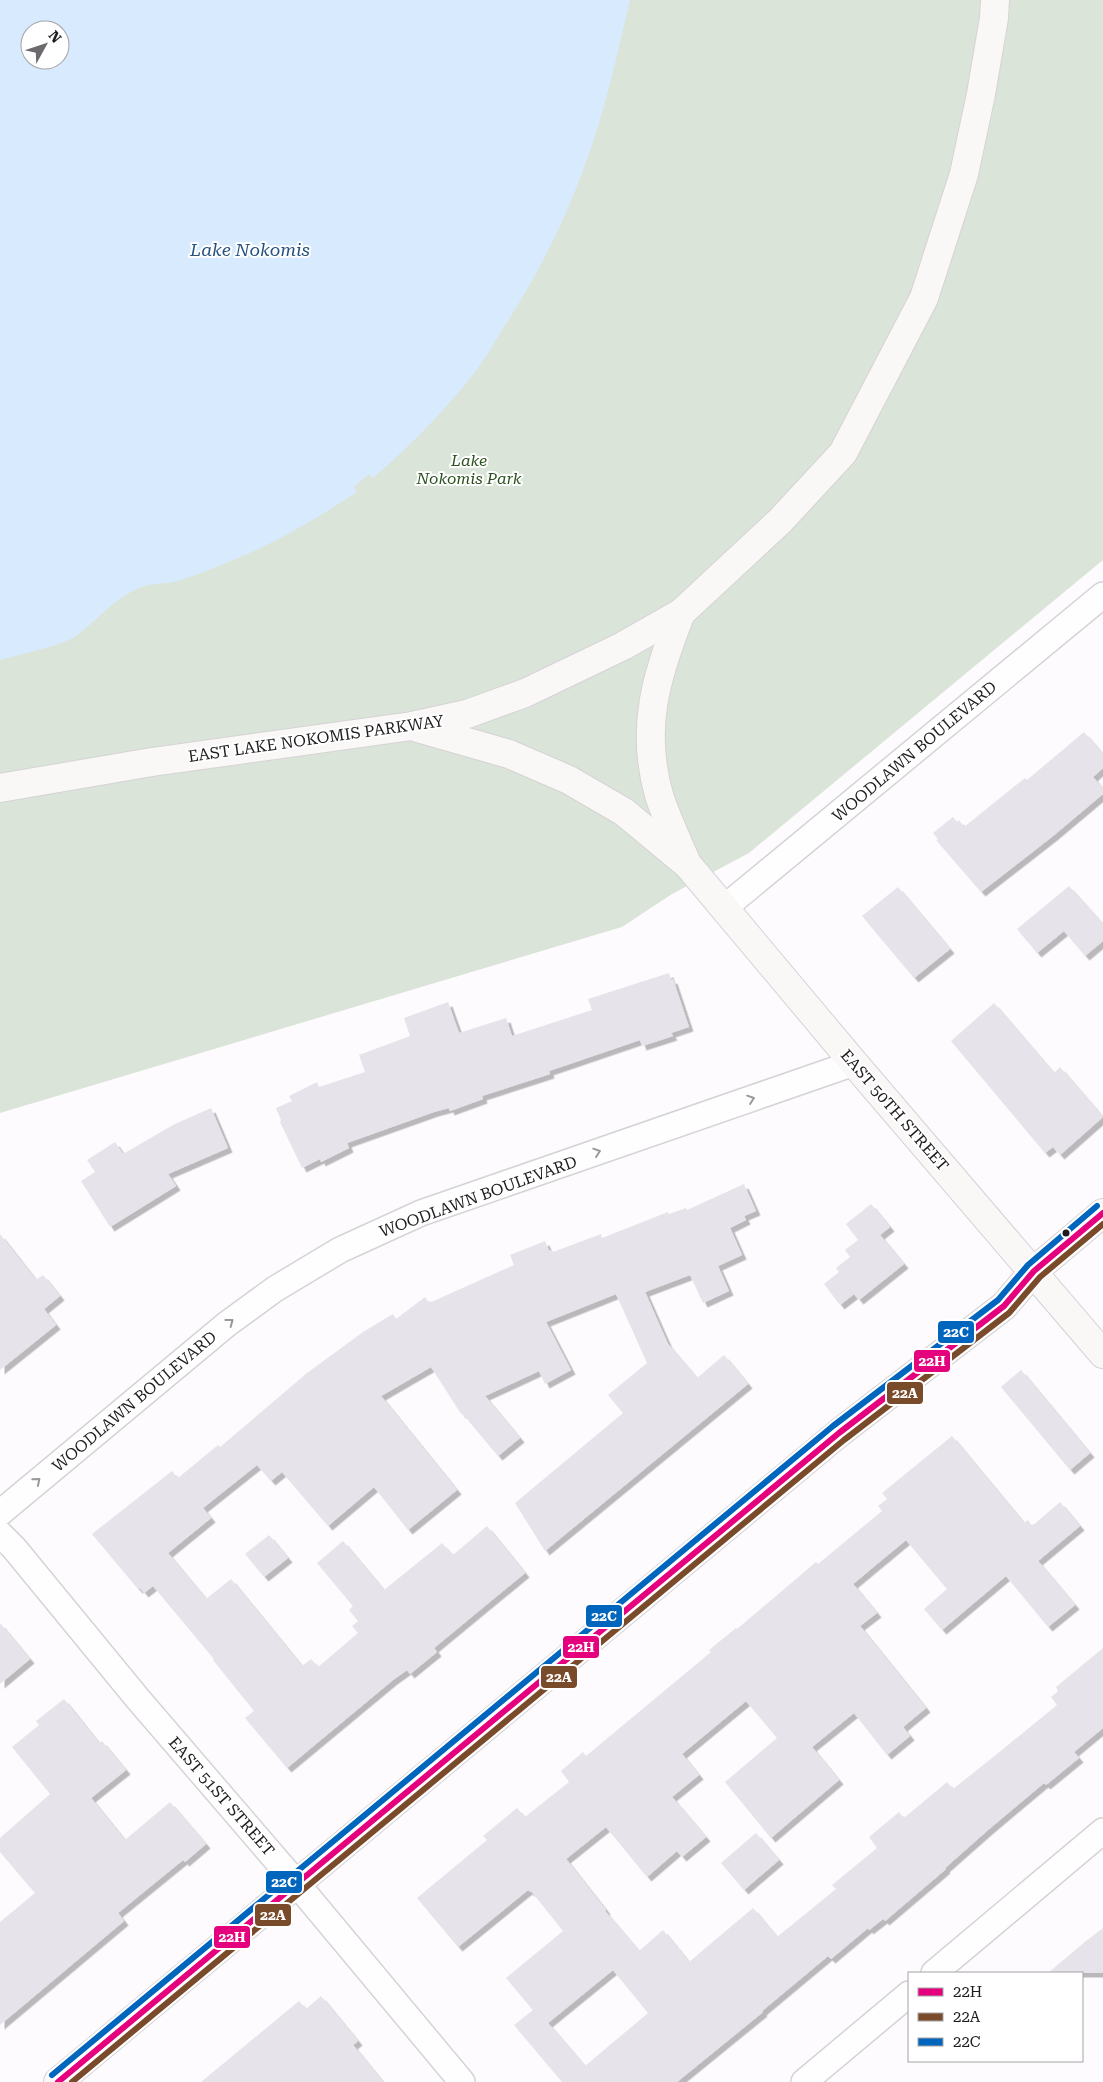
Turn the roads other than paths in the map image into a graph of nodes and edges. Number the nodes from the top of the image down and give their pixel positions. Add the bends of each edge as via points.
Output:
1 (995, 0) edge
2 (1103, 595) edge
3 (681, 613) junction
4 (412, 726) junction
5 (0, 788) edge
6 (688, 865) junction
7 (724, 908) junction
8 (854, 1063) junction
9 (1103, 1213) edge
10 (1034, 1271) junction
11 (1103, 1354) edge
12 (0, 1513) edge
13 (0, 1534) edge
14 (1103, 1832) edge
15 (297, 1884) junction
16 (935, 1972) edge
17 (908, 1995) edge
18 (58, 2082) edge
19 (462, 2082) edge
20 (804, 2082) edge

1 - 3 street, EAST LAKE NOKOMIS PARKWAY via 981,94 964,174 924,298 843,453 780,522
2 - 7 street, WOODLAWN BOULEVARD
3 - 4 street, EAST LAKE NOKOMIS PARKWAY via 623,646 534,689 467,714
3 - 6 street, EAST 50TH STREET via 656,686 650,741 660,796
4 - 5 street, EAST LAKE NOKOMIS PARKWAY via 152,762
4 - 6 street, EAST 50TH STREET via 509,754 570,780 624,812
6 - 7 street, EAST 50TH STREET
7 - 8 street, EAST 50TH STREET
8 - 10 street, EAST 50TH STREET
12 -> 8 street, WOODLAWN BOULEVARD via 227,1324 275,1289 340,1250 420,1213
9 - 10 street
10 - 11 street, EAST 50TH STREET
10 - 15 street via 1004,1306 839,1433
13 - 15 street, EAST 51ST STREET
14 - 16 street
15 - 18 street
15 - 19 street, EAST 51ST STREET
17 - 20 street

